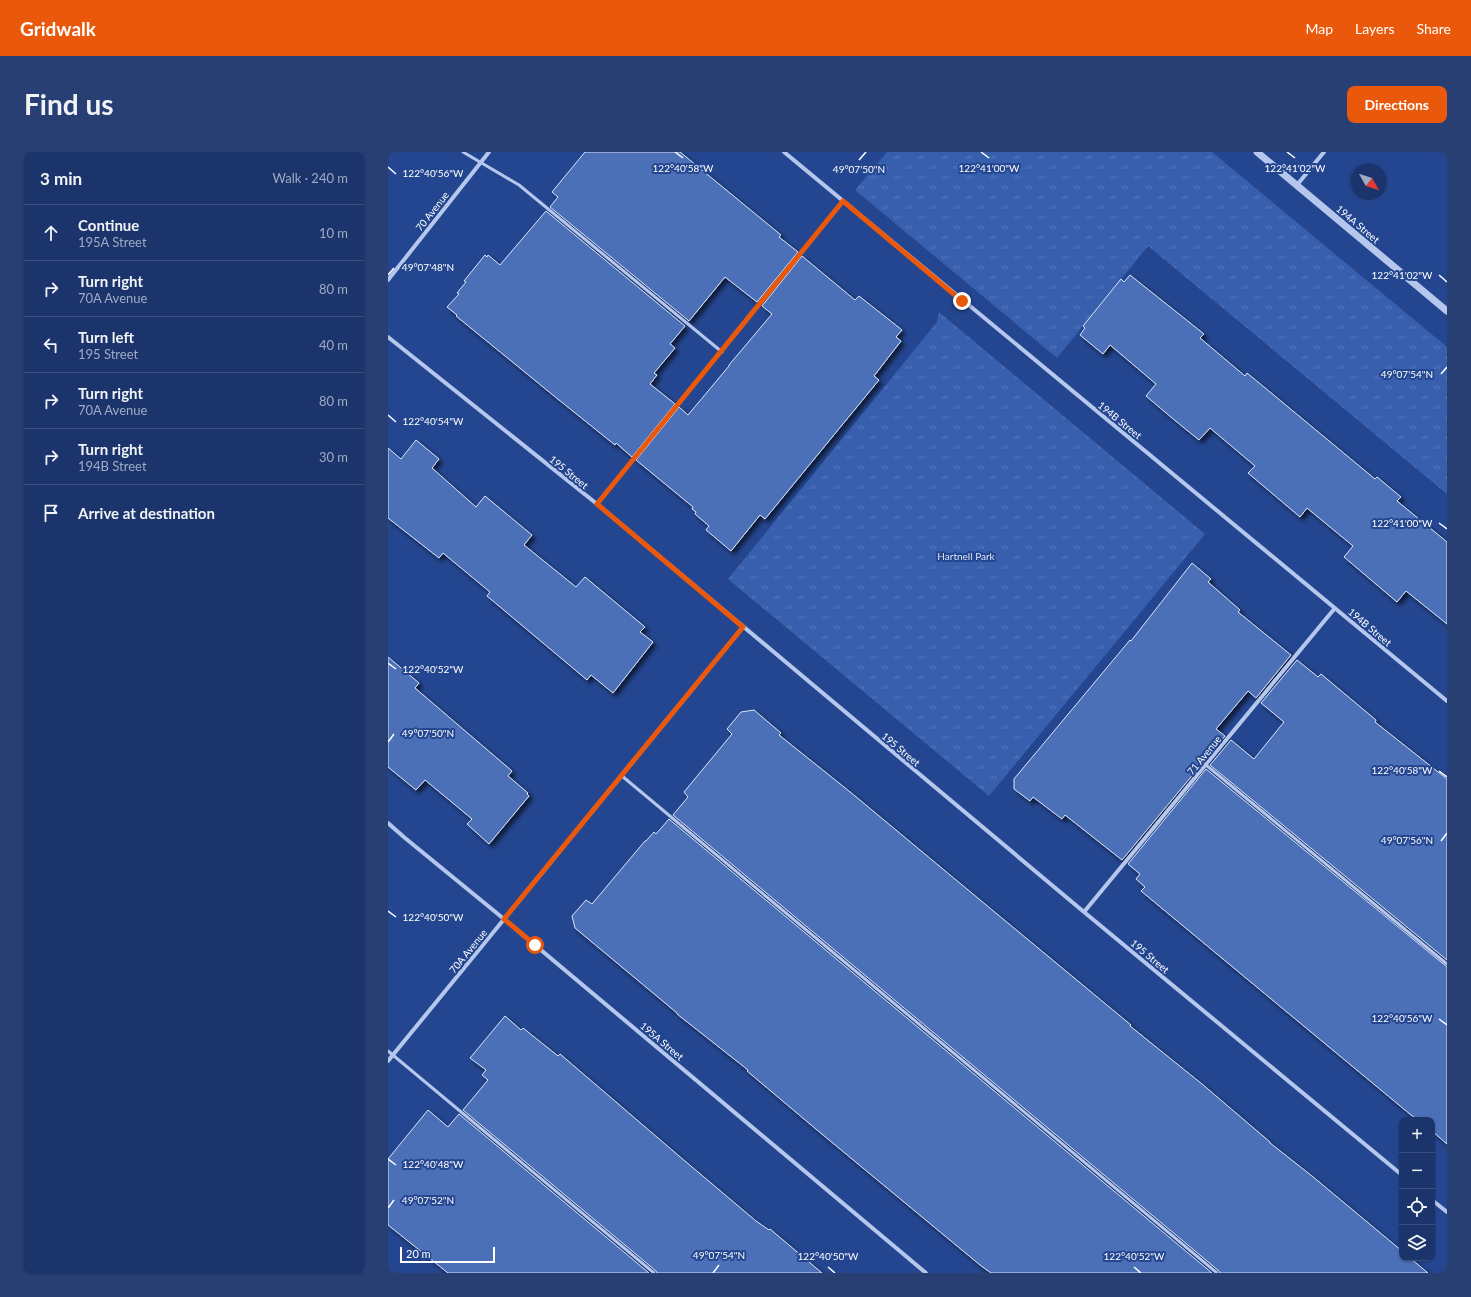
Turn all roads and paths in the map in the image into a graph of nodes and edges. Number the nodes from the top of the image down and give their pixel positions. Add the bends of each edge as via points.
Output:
1 (464, 152) edge
2 (489, 152) edge
3 (784, 152) edge
4 (1257, 152) edge
5 (1324, 152) edge
6 (481, 163) junction
7 (1297, 185) junction
8 (843, 201) junction
9 (388, 280) edge
10 (1447, 311) edge
11 (388, 337) edge
12 (722, 352) junction
13 (597, 504) junction
14 (1335, 608) junction
15 (743, 627) junction
16 (1447, 701) edge
17 (1206, 765) junction
18 (622, 776) junction
19 (388, 823) edge
20 (1084, 912) junction
21 (504, 919) junction
22 (1447, 964) edge
23 (388, 1051) edge
24 (393, 1055) junction
25 (388, 1061) edge
26 (1399, 1173) edge
27 (1435, 1202) edge
28 (1447, 1212) edge
29 (654, 1273) edge
30 (926, 1273) edge
31 (1217, 1273) edge

1 - 6 lane
2 - 6 street, 70 Avenue
3 - 8 street, 194B Street
4 - 7 street, 194A Street
5 - 7 street
6 - 9 street, 70 Avenue
6 - 12 lane via 519,185
7 - 10 street, 194A Street
8 - 12 lane
8 - 14 street, 194B Street
11 - 13 street, 195 Street
12 - 13 lane
13 - 15 street, 195 Street
14 - 16 street, 194B Street
14 - 17 street, 71 Avenue
15 - 18 street, 70A Avenue
15 - 20 street, 195 Street
17 - 20 street, 71 Avenue
17 - 22 lane
18 - 21 street, 70A Avenue
18 - 31 lane
19 - 21 street, 195A Street
20 - 26 street, 195 Street
21 - 24 street, 70A Avenue
21 - 30 street, 195A Street
23 - 24 lane
24 - 25 street, 70A Avenue
24 - 29 lane
27 - 28 street

